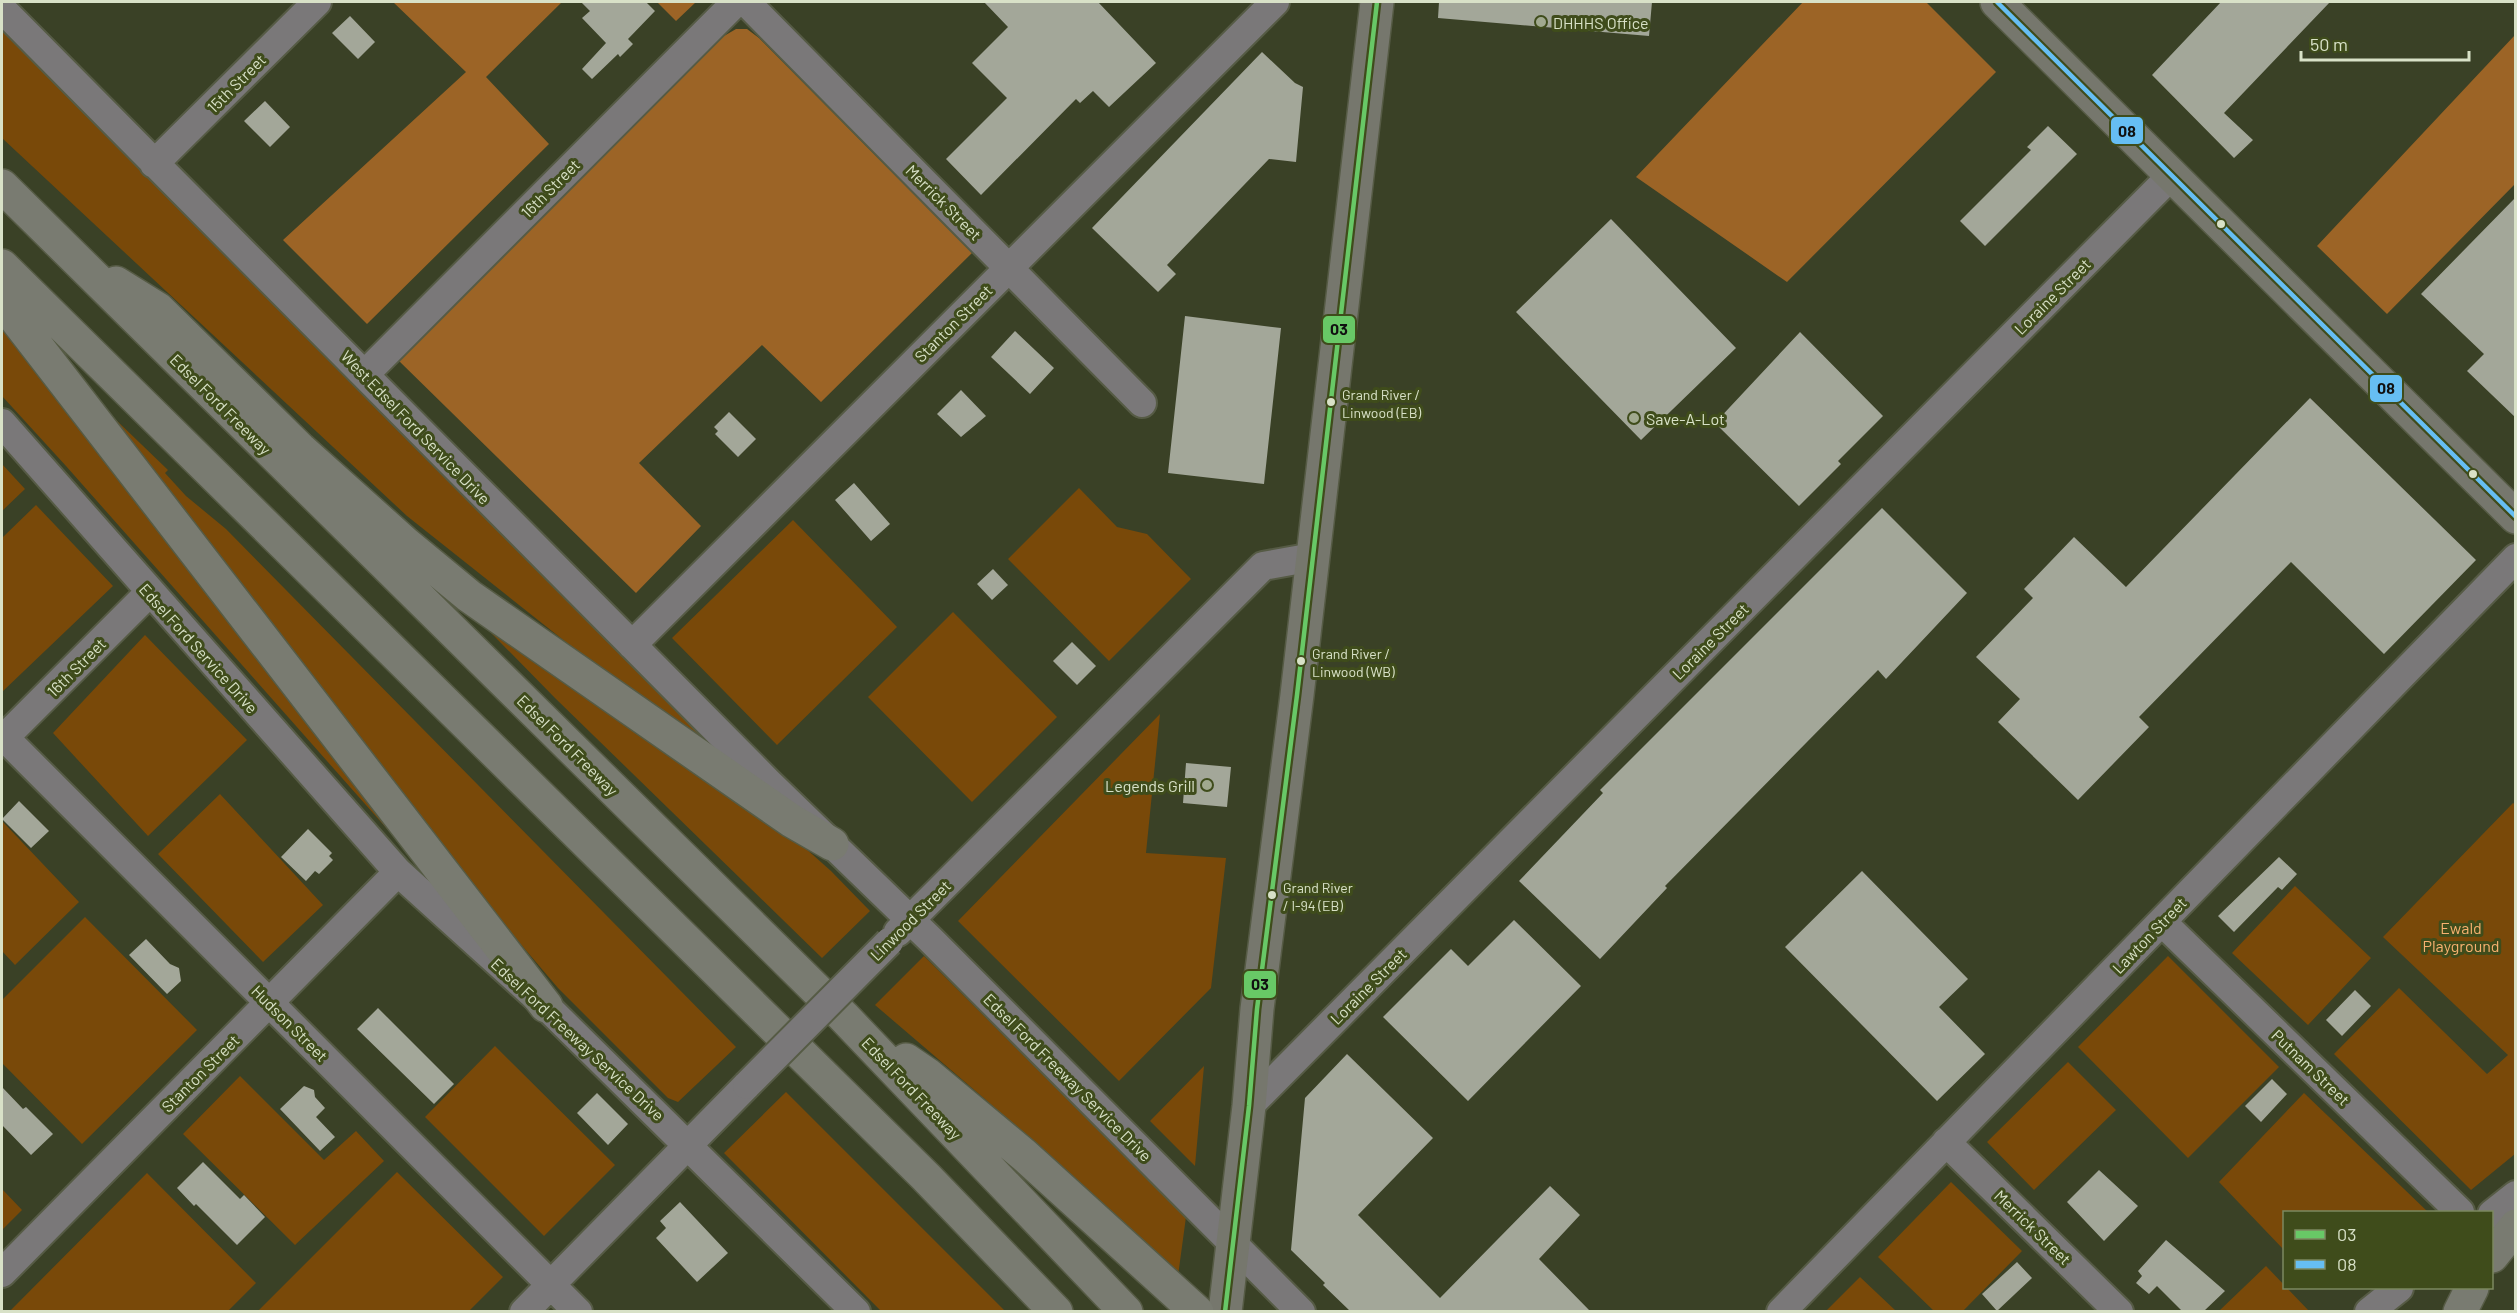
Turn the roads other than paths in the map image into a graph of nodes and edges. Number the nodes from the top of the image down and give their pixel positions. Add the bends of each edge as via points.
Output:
1 (317, 2) edge
2 (736, 2) edge
3 (746, 2) edge
4 (1275, 2) edge
5 (1377, 2) edge
6 (1996, 2) edge
7 (2, 9) edge
8 (154, 164) junction
9 (2171, 176) junction
10 (2, 186) edge
11 (69, 254) junction
12 (2, 266) edge
13 (1009, 266) junction
14 (2, 301) edge
15 (365, 374) junction
16 (1142, 403) dead end
17 (2, 423) edge
18 (2516, 517) edge
19 (1313, 556) junction
20 (2516, 558) edge
21 (149, 593) junction
22 (632, 645) junction
23 (2, 738) edge
24 (832, 844) junction
25 (398, 872) junction
26 (910, 920) junction
27 (2162, 922) junction
28 (270, 1003) junction
29 (546, 1006) junction
30 (843, 1016) junction
31 (1249, 1106) junction
32 (1946, 1142) junction
33 (689, 1145) junction
34 (2516, 1195) edge
35 (2459, 1211) edge
36 (2493, 1213) edge
37 (2516, 1226) edge
38 (1233, 1243) junction
39 (2493, 1255) edge
40 (2, 1273) edge
41 (551, 1284) junction
42 (2396, 1289) edge
43 (524, 1311) edge
44 (578, 1311) edge
45 (856, 1311) edge
46 (1056, 1311) edge
47 (1126, 1311) edge
48 (1197, 1311) edge
49 (1225, 1311) edge
50 (1301, 1311) edge
51 (1781, 1311) edge
52 (2119, 1311) edge
53 (2369, 1311) edge

1 - 8 street, 15th Street
2 - 15 street, 16th Street
3 - 13 street, Merrick Street
4 - 13 street, Stanton Street
5 - 19 main road
6 - 9 main road
7 - 8 street, West Edsel Ford Service Drive
8 - 15 street, West Edsel Ford Service Drive
9 - 18 main road
9 - 31 street, Loraine Street
10 - 11 highway, Edsel Ford Freeway
11 - 24 highway via 158,309 300,449 469,596 792,821
11 - 30 highway, Edsel Ford Freeway
12 - 46 highway via 926,1177
13 - 16 street, Merrick Street
13 - 22 street, Stanton Street
14 - 29 highway
15 - 22 street, West Edsel Ford Service Drive
17 - 21 street, Edsel Ford Service Drive
19 - 26 street, Linwood Street via 1263,566
19 - 31 main road via 1257,1009
20 - 27 street, Lawton Street
21 - 23 street, 16th Street
21 - 25 street, Edsel Ford Service Drive
22 - 24 street, West Edsel Ford Service Drive
23 - 28 street, Hudson Street
24 - 26 street, Edsel Ford Freeway Service Drive
25 - 28 street, Stanton Street
25 - 29 street, Edsel Ford Freeway Service Drive
26 - 33 street, Linwood Street, bridge
26 - 38 street, Edsel Ford Freeway Service Drive
27 - 32 street, Lawton Street
27 - 35 street, Putnam Street
28 - 40 street, Stanton Street
28 - 41 street, Hudson Street
29 - 33 street, Edsel Ford Freeway Service Drive
30 - 47 highway, Edsel Ford Freeway
30 - 48 highway via 937,1082
31 - 38 main road
32 - 51 street, Lawton Street
32 - 52 street, Merrick Street
33 - 41 street, Linwood Street
33 - 45 street, Edsel Ford Freeway Service Drive
34 - 36 street
37 - 39 highway
38 - 49 main road
38 - 50 street, Edsel Ford Freeway Service Drive
41 - 43 street, Linwood Street
41 - 44 street, Hudson Street
42 - 53 street

